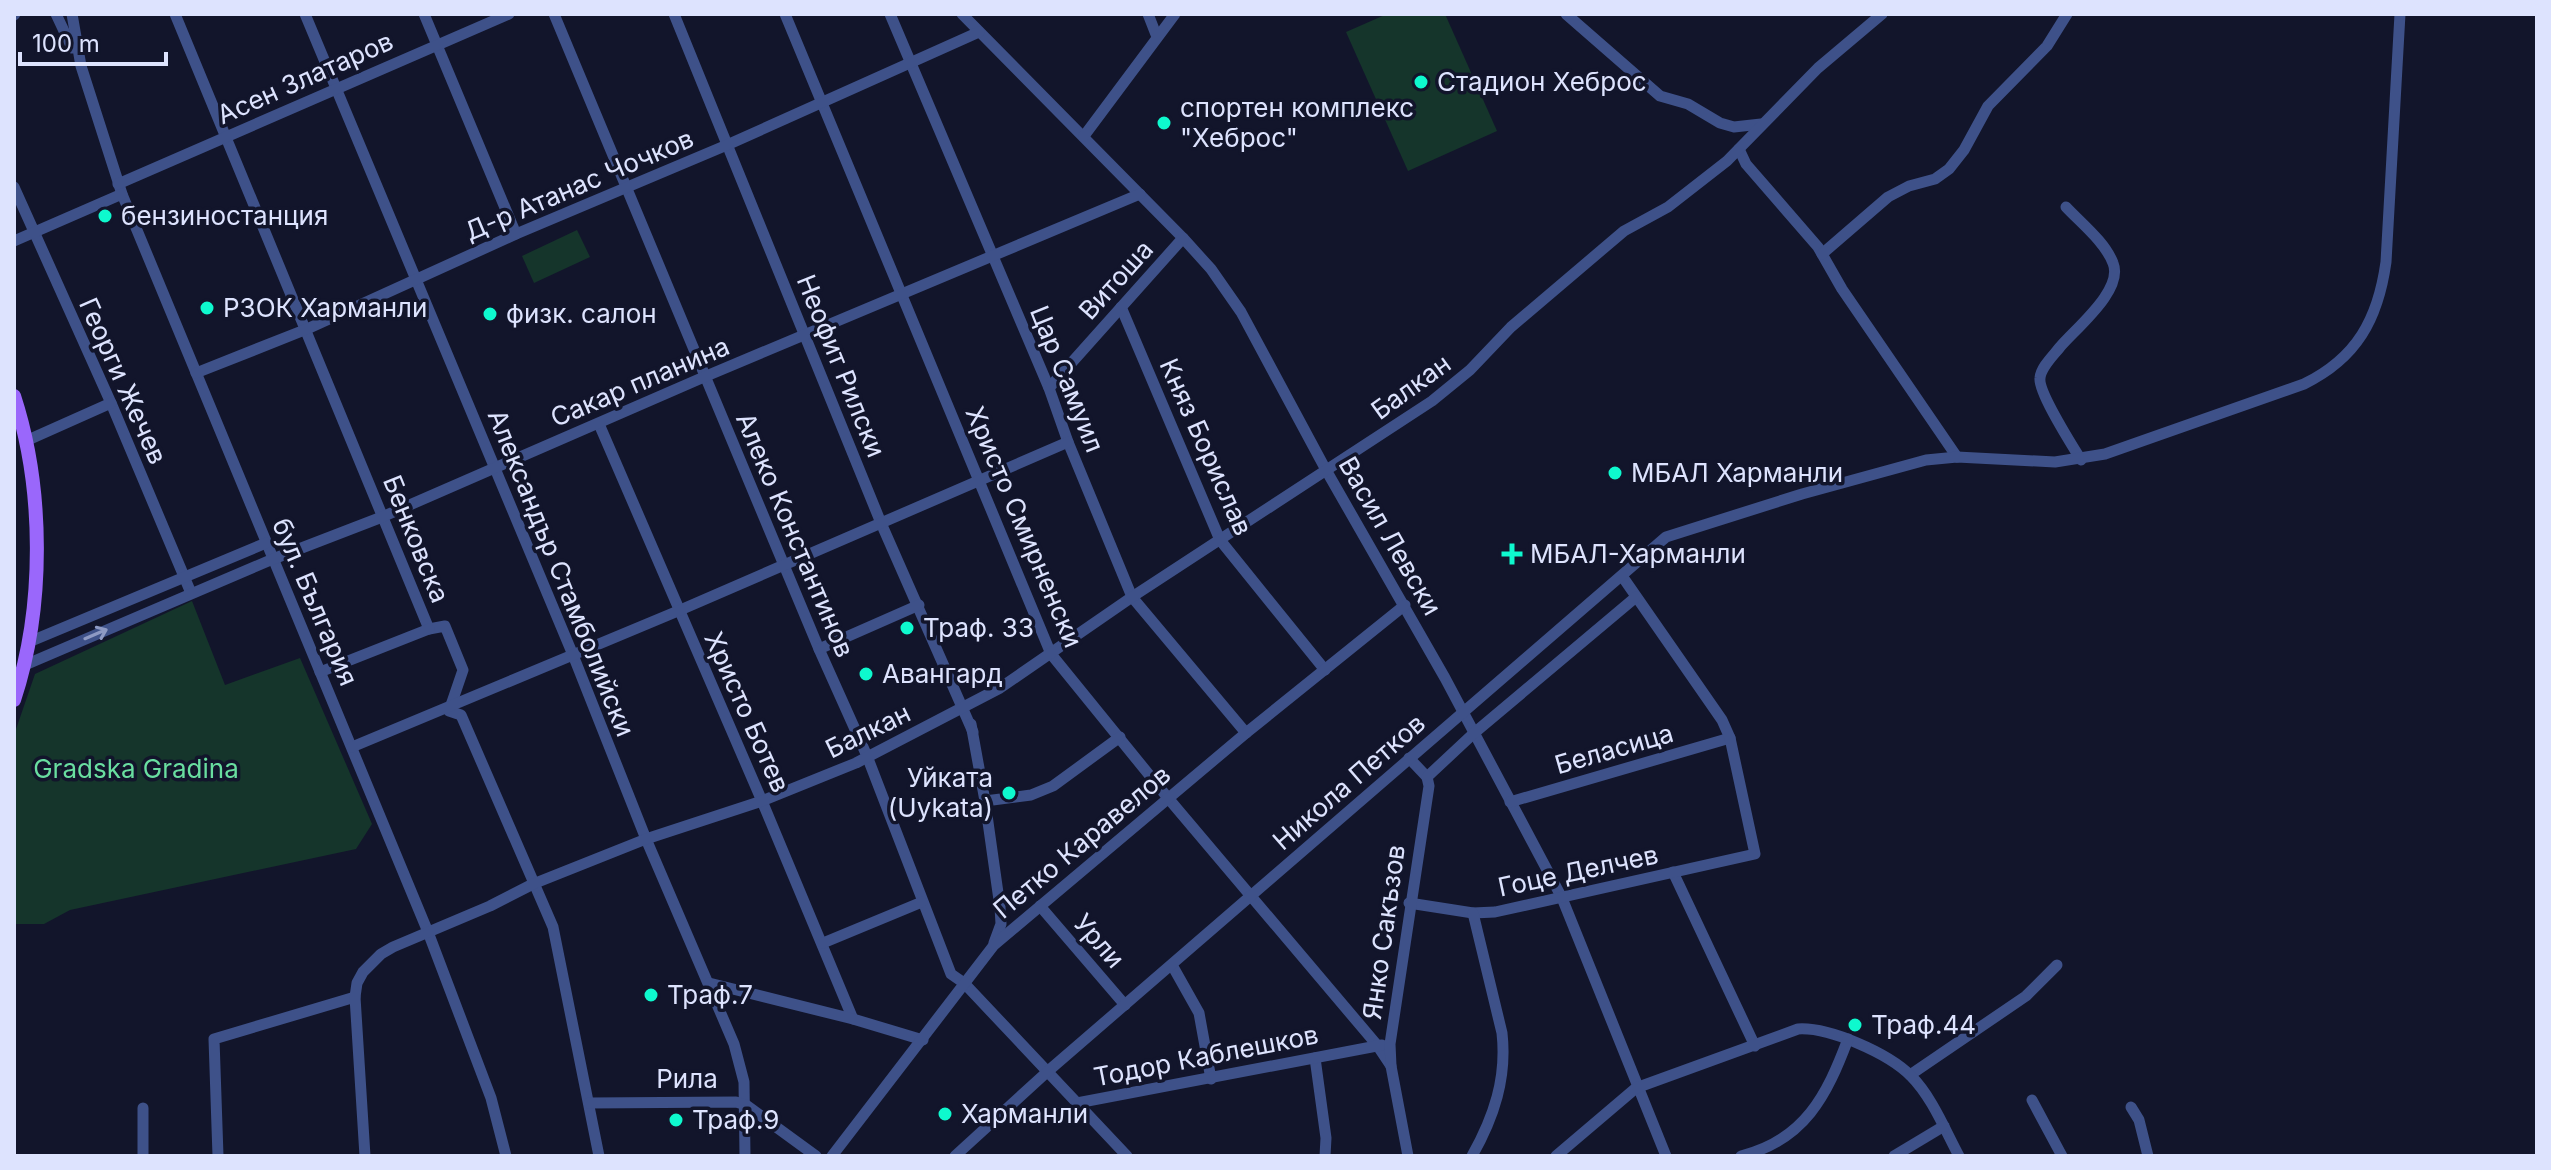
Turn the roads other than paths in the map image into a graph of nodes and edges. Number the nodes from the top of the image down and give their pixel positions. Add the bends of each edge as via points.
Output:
1 (56, 14) edge
2 (72, 14) edge
3 (175, 14) edge
4 (305, 14) edge
5 (424, 14) edge
6 (509, 14) edge
7 (554, 14) edge
8 (674, 14) edge
9 (785, 14) edge
10 (890, 14) edge
11 (962, 14) edge
12 (1148, 14) edge
13 (1175, 14) edge
14 (1566, 14) edge
15 (1882, 14) edge
16 (2067, 14) edge
17 (2400, 14) edge
18 (979, 32) junction
19 (1157, 37) junction
20 (436, 45) junction
21 (910, 63) junction
22 (81, 66) junction
23 (337, 87) junction
24 (822, 101) junction
25 (1762, 124) junction
26 (1084, 136) junction
27 (226, 137) junction
28 (727, 145) junction
29 (1739, 149) junction
30 (14, 187) edge
31 (628, 188) junction
32 (120, 189) junction
33 (1140, 194) junction
34 (2066, 207) dead end
35 (33, 232) junction
36 (516, 234) junction
37 (1183, 238) junction
38 (14, 241) edge
39 (1822, 254) junction
40 (992, 256) junction
41 (414, 281) junction
42 (901, 295) junction
43 (1121, 307) junction
44 (307, 329) junction
45 (804, 336) junction
46 (196, 373) junction
47 (704, 377) junction
48 (1049, 388) junction
49 (14, 396) edge
50 (111, 403) junction
51 (599, 424) junction
52 (28, 440) junction
53 (1068, 442) junction
54 (1957, 457) junction
55 (2081, 460) junction
56 (495, 467) junction
57 (1326, 470) junction
58 (978, 479) junction
59 (382, 517) junction
60 (881, 523) junction
61 (1220, 540) junction
62 (266, 543) junction
63 (273, 559) junction
64 (785, 565) junction
65 (1622, 576) junction
66 (184, 578) junction
67 (191, 593) junction
68 (1132, 597) junction
69 (1636, 597) junction
70 (919, 605) junction
71 (1405, 605) junction
72 (678, 611) junction
73 (429, 629) junction
74 (29, 642) junction
75 (819, 649) junction
76 (1051, 654) junction
77 (573, 655) junction
78 (25, 665) junction
79 (1325, 670) junction
80 (320, 672) junction
81 (14, 700) edge
82 (450, 706) junction
83 (965, 706) junction
84 (1462, 714) junction
85 (1246, 733) junction
86 (1473, 734) junction
87 (1120, 737) junction
88 (1730, 738) junction
89 (352, 747) junction
90 (867, 756) junction
91 (1409, 758) junction
92 (1427, 777) junction
93 (1168, 798) junction
94 (762, 801) junction
95 (985, 801) junction
96 (1510, 802) junction
97 (646, 839) junction
98 (1673, 872) junction
99 (533, 884) junction
100 (1251, 896) junction
101 (1562, 898) junction
102 (922, 902) junction
103 (1409, 903) junction
104 (1040, 906) junction
105 (1473, 913) junction
106 (428, 932) junction
107 (823, 943) junction
108 (994, 945) junction
109 (1172, 965) junction
110 (2057, 965) dead end
111 (709, 983) junction
112 (964, 983) junction
113 (355, 997) junction
114 (1125, 1005) junction
115 (853, 1019) junction
116 (1848, 1039) junction
117 (923, 1040) junction
118 (1384, 1045) junction
119 (1755, 1046) junction
120 (1315, 1058) junction
121 (1047, 1072) junction
122 (1910, 1075) junction
123 (1211, 1079) junction
124 (1636, 1088) junction
125 (2032, 1100) dead end
126 (589, 1103) junction
127 (1077, 1103) junction
128 (746, 1105) junction
129 (2131, 1107) dead end
130 (143, 1108) dead end
131 (1944, 1126) junction
132 (1113, 1141) junction
133 (143, 1156) edge
134 (218, 1156) edge
135 (365, 1156) edge
136 (506, 1156) edge
137 (599, 1156) edge
138 (745, 1156) edge
139 (816, 1156) edge
140 (832, 1156) edge
141 (955, 1156) edge
142 (1109, 1156) edge
143 (1127, 1156) edge
144 (1325, 1156) edge
145 (1408, 1156) edge
146 (1472, 1156) edge
147 (1556, 1156) edge
148 (1666, 1156) edge
149 (1741, 1156) edge
150 (1894, 1156) edge
151 (1959, 1156) edge
152 (2062, 1156) edge
153 (2148, 1156) edge

1 - 22 street, бул. България
2 - 22 street, бул. България
3 - 27 street, Бенковска
4 - 23 street, Александър Стамболийски
5 - 20 street
6 - 20 street, Асен Златаров
7 - 31 street, Алеко Константинов
8 - 28 street, Неофит Рилски
9 - 24 street, Христо Смирненски
10 - 21 street, Цар Самуил
11 - 18 street, Васил Левски
12 - 19 street
13 - 19 street
14 - 25 street via 1660,96 1734,127
15 - 25 street, Балкан
16 - 39 street via 2047,46 1988,106 1949,169 1888,197
17 - 55 street, Никола Петков via 2386,262 2381,296 2357,342 2326,373 2304,384
18 - 21 street, Д-р Атанас Чочков
18 - 26 street, Васил Левски
19 - 26 street
20 - 23 street, Асен Златаров
20 - 36 street
21 - 24 street, Д-р Атанас Чочков
21 - 40 street, Цар Самуил
22 - 32 street, бул. България
23 - 27 street, Асен Златаров
23 - 41 street, Александър Стамболийски
24 - 28 street, Д-р Атанас Чочков
24 - 42 street, Христо Смирненски
25 - 29 street, Балкан
26 - 33 street, Васил Левски
27 - 32 street, Асен Златаров
27 - 44 street, Бенковска
28 - 31 street, Д-р Атанас Чочков
28 - 45 street, Неофит Рилски
29 - 39 street
29 - 57 street, Балкан via 1668,207 1624,231 1432,401
30 - 35 street, Георги Жечев
31 - 36 street, Д-р Атанас Чочков
31 - 47 street, Алеко Константинов
32 - 35 street, Асен Златаров
32 - 46 street, бул. България
33 - 37 street, Васил Левски
33 - 40 street, Сакар планина
34 - 55 street via 2105,250 2115,279 2040,377
35 - 38 street, Асен Златаров
35 - 50 street, Георги Жечев
36 - 41 street, Д-р Атанас Чочков
37 - 43 street, Витоша
37 - 57 street, Васил Левски via 1241,312
39 - 54 street
40 - 42 street, Сакар планина
40 - 48 street, Цар Самуил
41 - 44 street, Д-р Атанас Чочков
41 - 56 street, Александър Стамболийски
42 - 45 street, Сакар планина
42 - 58 street, Христо Смирненски
43 - 48 street, Витоша
43 - 61 street, Княз Борислав
44 - 46 street, Д-р Атанас Чочков
44 - 59 street, Бенковска
45 - 47 street, Сакар планина
45 - 60 street, Неофит Рилски
46 - 62 street, бул. България
47 - 51 street, Сакар планина
47 - 64 street, Алеко Константинов
48 - 53 street, Цар Самуил
49 - 52 main road
50 - 52 street
50 - 66 street, Георги Жечев
51 - 56 street, Сакар планина
51 - 72 street, Христо Ботев
52 - 74 main road via 36,552
53 - 58 street
53 - 68 street, Цар Самуил
54 - 55 street, Никола Петков
54 - 65 street, Никола Петков via 1926,460 1802,494 1666,537
56 - 59 street, Сакар планина
56 - 77 street, Александър Стамболийски
57 - 61 street, Балкан
57 - 71 street, Васил Левски
58 - 60 street
58 - 76 street, Христо Смирненски
59 - 63 street, Сакар планина
59 - 73 street, Бенковска
60 - 64 street
60 - 70 street, Неофит Рилски
61 - 68 street, Балкан
61 - 79 street, Княз Борислав
62 - 63 street, бул. България
62 - 66 street
63 - 67 street, Сакар планина
63 - 80 street, бул. България
64 - 72 street
64 - 75 street, Алеко Константинов
65 - 69 street
65 - 84 street, Никола Петков
66 - 67 street, Георги Жечев
66 - 74 street
78 -> 67 street, Сакар планина
68 - 76 street, Балкан
68 - 85 street, Цар Самуил
69 - 86 street
69 - 88 street via 1711,702
70 - 75 street
70 - 83 street, Неофит Рилски
71 - 79 street, Петко Каравелов
71 - 84 street, Васил Левски
72 - 77 street
72 - 94 street, Христо Ботев
73 - 80 street
73 - 82 street, Бенковска via 445,626 463,670
74 - 78 main road
75 - 90 street, Алеко Константинов
76 - 83 street, Балкан
76 - 87 street, Христо Смирненски
77 - 82 street
77 - 97 street, Александър Стамболийски
78 - 81 main road
79 - 85 street, Петко Каравелов
80 - 89 street, бул. България
82 - 89 street
82 - 99 street via 449,711 461,715
83 - 90 street, Балкан
83 - 95 street, Неофит Рилски
84 - 86 street, Васил Левски
84 - 91 street, Никола Петков
85 - 93 street, Петко Каравелов
86 - 92 street
86 - 96 street, Васил Левски
87 - 93 street, Христо Смирненски
87 - 95 street via 1053,786 1031,795
88 - 96 street, Беласица
88 - 98 street, Гоце Делчев via 1755,854
89 - 106 street, бул. България
90 - 94 street, Балкан
90 - 102 street, Алеко Константинов
91 - 92 street
91 - 100 street, Никола Петков
92 - 103 street, Янко Сакъзов
93 - 100 street, Христо Смирненски
93 - 104 street, Петко Каравелов
94 - 97 street, Балкан
94 - 107 street, Христо Ботев
95 - 108 street, Неофит Рилски via 1001,924
96 - 101 street, Васил Левски
97 - 99 street, Балкан
97 - 111 street, Александър Стамболийски
98 - 101 street, Гоце Делчев
98 - 119 street
99 - 106 street, Балкан
99 - 126 street via 556,938
100 - 109 street, Никола Петков
100 - 118 street, Христо Смирненски
101 - 105 street, Гоце Делчев
101 - 124 street, Васил Левски
102 - 107 street
102 - 112 street, Алеко Константинов via 951,974
103 - 105 street, Гоце Делчев
103 - 118 street, Янко Сакъзов
104 - 108 street, Петко Каравелов
104 - 114 street, Урли
105 - 146 street via 1504,1049 1494,1112
106 - 113 street, Балкан via 371,962 357,983
106 - 136 street, бул. България via 491,1098
107 - 115 street, Христо Ботев
108 - 112 street, Петко Каравелов
109 - 114 street, Никола Петков
109 - 123 street via 1199,1013
110 - 122 street via 2026,996
111 - 115 street
111 - 128 street, Александър Стамболийски via 741,1064
112 - 117 street, Петко Каравелов
112 - 121 street, Алеко Константинов
113 - 134 street via 214,1039
113 - 135 street
114 - 121 street, Никола Петков
115 - 117 street
116 - 119 street via 1798,1029
116 - 122 street
116 - 149 street via 1831,1085 1802,1123
117 - 140 street, Петко Каравелов
118 - 120 street, Тодор Каблешков
118 - 145 street, Христо Смирненски
119 - 124 street
120 - 123 street, Тодор Каблешков
120 - 144 street
121 - 127 street, Алеко Константинов
121 - 141 street, Никола Петков
122 - 131 street
123 - 127 street, Тодор Каблешков
124 - 147 street
124 - 148 street, Васил Левски
125 - 152 street
126 - 128 street, Рила
126 - 137 street
127 - 132 street, Алеко Константинов
128 - 138 street, Александър Стамболийски
128 - 139 street, Рила
129 - 153 street
130 - 133 street
131 - 150 street
131 - 151 street
132 - 142 street
132 - 143 street, Алеко Константинов

